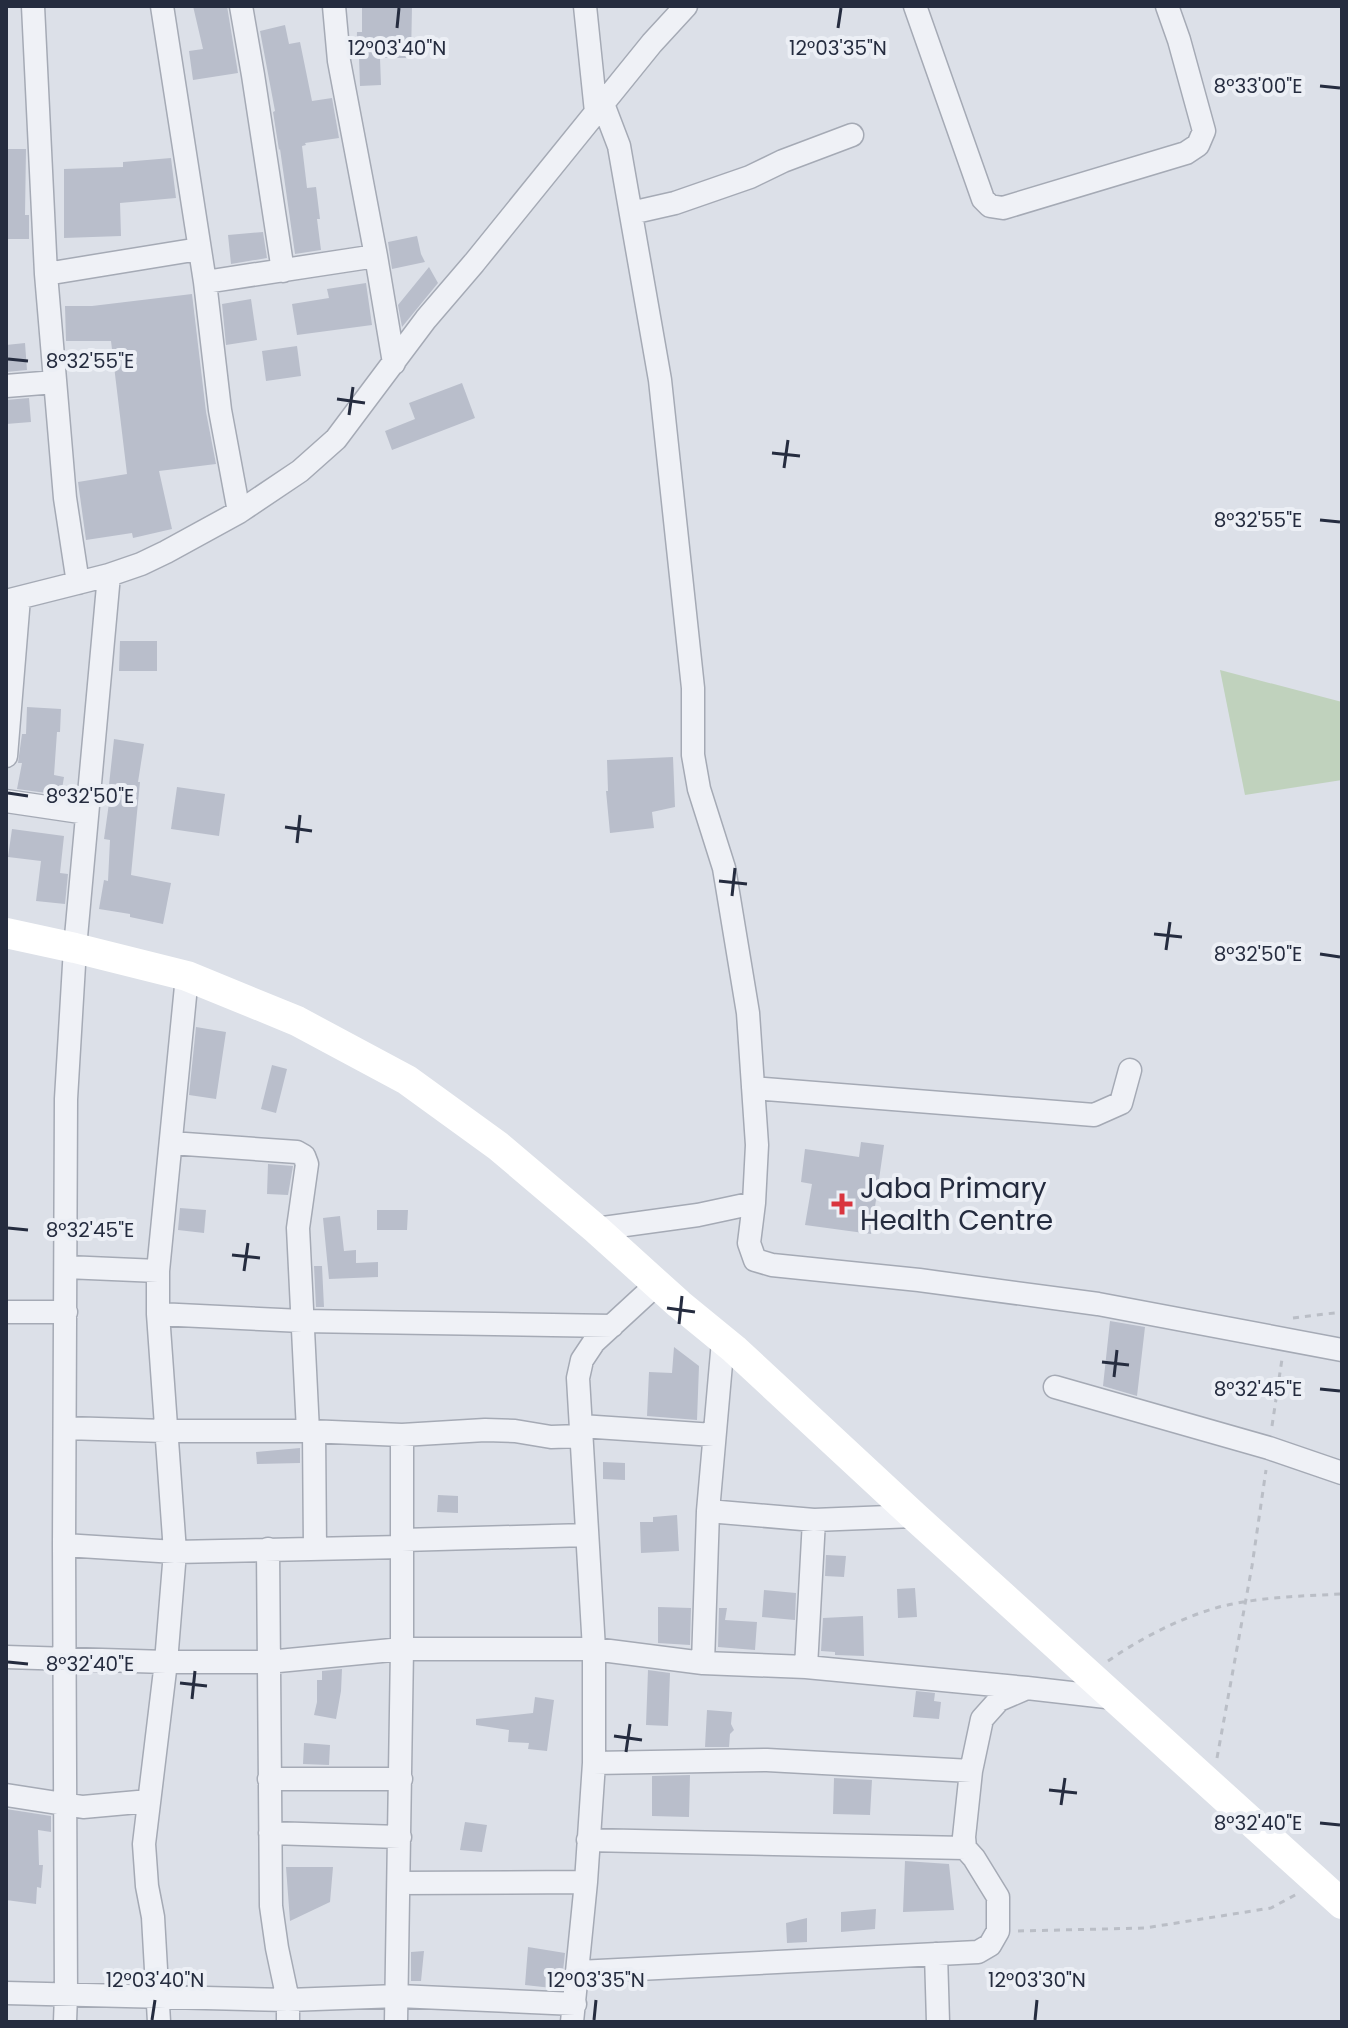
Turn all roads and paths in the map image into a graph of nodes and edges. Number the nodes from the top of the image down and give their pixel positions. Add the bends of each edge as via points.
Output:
1 (33, 6) edge
2 (162, 6) edge
3 (241, 6) edge
4 (334, 6) edge
5 (585, 6) edge
6 (686, 6) edge
7 (915, 6) edge
8 (1167, 6) edge
9 (600, 108) junction
10 (852, 135) dead end
11 (631, 213) junction
12 (199, 249) junction
13 (376, 256) junction
14 (283, 271) junction
15 (46, 274) junction
16 (205, 282) junction
17 (394, 363) junction
18 (55, 382) junction
19 (6, 386) edge
20 (239, 512) junction
21 (109, 575) junction
22 (78, 583) junction
23 (12, 599) edge
24 (6, 756) edge
25 (6, 801) edge
26 (87, 813) junction
27 (6, 933) edge
28 (75, 948) junction
29 (187, 976) junction
30 (1130, 1070) dead end
31 (753, 1088) junction
32 (171, 1143) junction
33 (754, 1203) junction
34 (596, 1229) junction
35 (66, 1267) junction
36 (158, 1271) junction
37 (657, 1284) junction
38 (6, 1312) edge
39 (66, 1312) junction
40 (1342, 1312) edge
41 (158, 1314) junction
42 (302, 1321) junction
43 (612, 1326) junction
44 (1262, 1334) junction
45 (1284, 1339) junction
46 (723, 1341) junction
47 (1342, 1350) edge
48 (1055, 1387) dead end
49 (65, 1428) junction
50 (165, 1431) junction
51 (311, 1431) junction
52 (581, 1431) junction
53 (402, 1435) junction
54 (714, 1435) junction
55 (1269, 1448) junction
56 (1342, 1473) edge
57 (708, 1511) junction
58 (914, 1516) junction
59 (814, 1520) junction
60 (587, 1535) junction
61 (402, 1544) junction
62 (64, 1545) junction
63 (315, 1548) junction
64 (268, 1549) junction
65 (175, 1552) junction
66 (1342, 1594) edge
67 (1245, 1603) junction
68 (402, 1649) junction
69 (594, 1649) junction
70 (6, 1657) edge
71 (65, 1659) junction
72 (166, 1662) junction
73 (268, 1662) junction
74 (703, 1663) junction
75 (806, 1667) junction
76 (1089, 1675) junction
77 (1027, 1688) junction
78 (1115, 1698) junction
79 (1217, 1758) dead end
80 (594, 1763) junction
81 (971, 1771) junction
82 (269, 1779) junction
83 (401, 1779) junction
84 (6, 1795) edge
85 (149, 1801) junction
86 (65, 1804) junction
87 (270, 1833) junction
88 (400, 1837) junction
89 (588, 1840) junction
90 (965, 1848) junction
91 (586, 1882) junction
92 (1318, 1882) junction
93 (399, 1883) junction
94 (1342, 1904) edge
95 (998, 1931) junction
96 (936, 1954) junction
97 (578, 1972) junction
98 (6, 1993) edge
99 (66, 1995) junction
100 (157, 1996) junction
101 (398, 1996) junction
102 (460, 1999) junction
103 (288, 2011) edge
104 (574, 2013) edge
105 (65, 2022) edge
106 (159, 2022) edge
107 (396, 2022) edge
108 (462, 2022) edge
109 (938, 2022) edge

1 - 15 street
2 - 12 street
3 - 14 street
4 - 13 street via 339,61
5 - 9 street
6 - 9 street
7 - 8 street via 983,199 1003,208 1198,145 1204,131
9 - 11 street via 619,146
9 - 17 street
10 - 11 street via 750,177
11 - 31 street via 660,380 693,688 693,755 724,868 748,1013
12 - 15 street
12 - 16 street
13 - 14 street
13 - 17 street
14 - 16 street
15 - 18 street
16 - 20 street
17 - 20 street via 336,439
18 - 19 street
18 - 22 street
20 - 21 street via 166,552
21 - 22 street
21 - 26 street
22 - 23 street
23 - 24 street
25 - 26 street
26 - 28 street
27 - 28 main road
28 - 29 main road
28 - 35 street via 66,1099
29 - 32 street
29 - 34 main road via 297,1021 407,1080 498,1146
30 - 31 street via 1121,1103 1094,1115
31 - 33 street
32 - 36 street
32 - 42 street via 304,1156 298,1228
33 - 34 street
33 - 44 street via 749,1243 755,1260 772,1265 1098,1304
34 - 37 main road
35 - 36 street
35 - 39 street
36 - 41 street
37 - 43 street
37 - 46 main road
38 - 39 street
39 - 49 street
40 - 44 path via 1285,1319
41 - 42 street
41 - 50 street
42 - 43 street
42 - 51 street
43 - 52 street via 582,1360
44 - 45 street
45 - 47 street
45 - 55 path
46 - 54 street
46 - 58 main road
48 - 55 street
49 - 50 street
49 - 62 street
50 - 51 street
50 - 65 street
51 - 53 street
51 - 63 street
52 - 53 street via 551,1437 485,1430
52 - 54 street
52 - 60 street
53 - 61 street
54 - 57 street
55 - 56 street
55 - 67 path
57 - 59 street
57 - 74 street
58 - 59 street
58 - 76 main road
59 - 75 street
60 - 61 street
60 - 69 street
61 - 63 street
61 - 68 street
62 - 65 street
62 - 71 street
63 - 64 street
64 - 65 street
64 - 73 street
65 - 72 street
66 - 67 path
67 - 76 path via 1167,1627
67 - 79 path
68 - 69 street
68 - 73 street
68 - 83 street
69 - 74 street
69 - 80 street
70 - 71 street
71 - 72 street
71 - 86 street
72 - 73 street
72 - 85 street
73 - 82 street
74 - 75 street
75 - 77 street
76 - 78 main road
77 - 78 street
77 - 81 street via 999,1700 982,1719
78 - 92 main road
80 - 81 street via 767,1760
80 - 89 street
81 - 90 street
82 - 83 street
82 - 87 street
83 - 88 street
84 - 86 street
85 - 86 street
85 - 100 street via 144,1844
86 - 99 street
87 - 88 street
87 - 103 street via 271,1906
88 - 93 street
89 - 90 street
89 - 91 street
90 - 95 street via 998,1897
91 - 93 street
91 - 97 street
92 - 94 main road
92 - 95 path via 1271,1908 1145,1928
93 - 101 street
95 - 96 street via 978,1952
96 - 97 street
96 - 109 street
97 - 104 street
98 - 99 street
99 - 100 street
99 - 105 street
100 - 103 street
100 - 106 street
101 - 102 street
101 - 103 street
101 - 107 street
102 - 104 street
102 - 108 street

